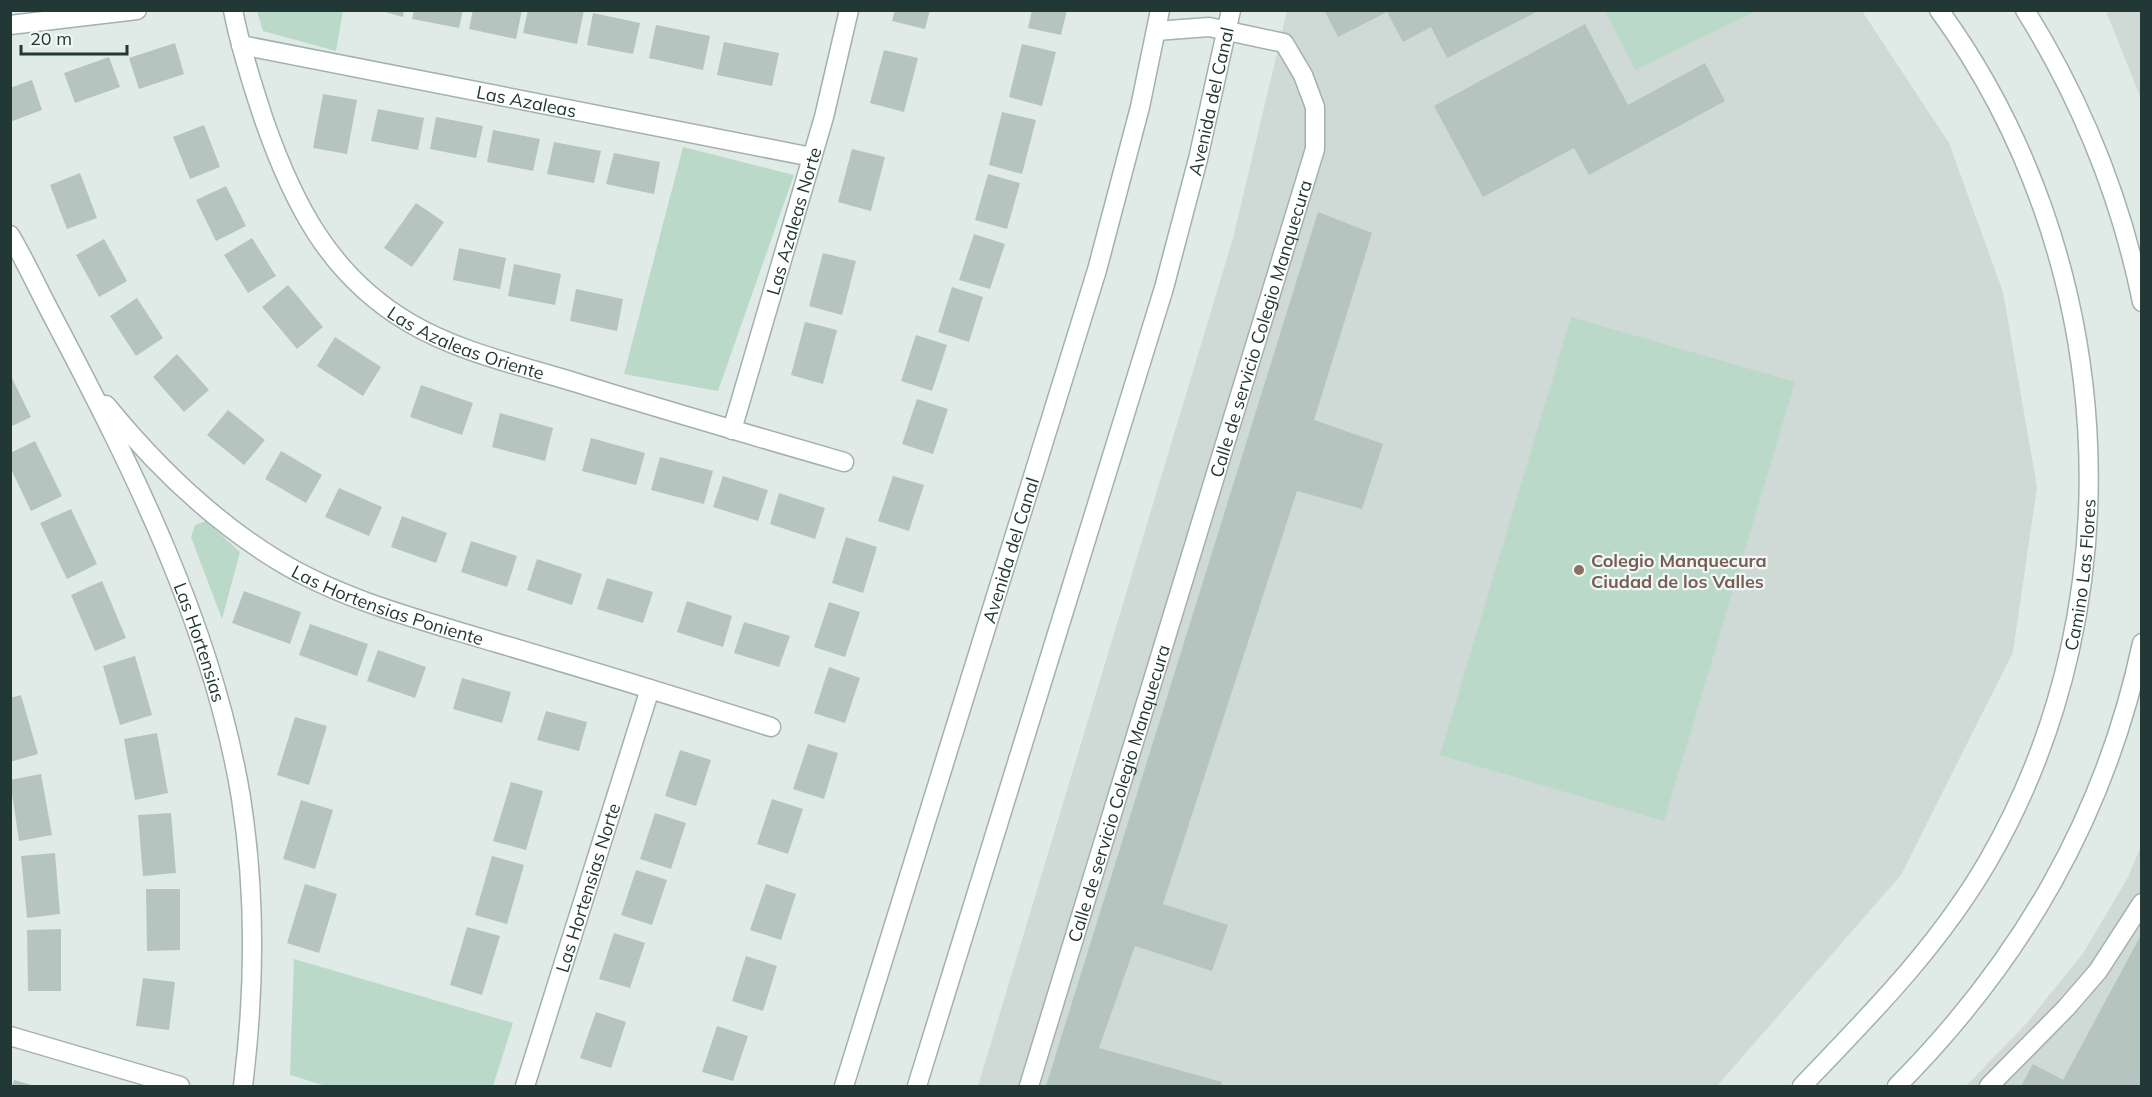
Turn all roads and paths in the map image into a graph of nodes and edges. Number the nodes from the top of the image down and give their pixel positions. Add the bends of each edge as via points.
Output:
1 (137, 10) edge
2 (233, 10) edge
3 (849, 10) edge
4 (1160, 10) edge
5 (1231, 10) edge
6 (1939, 10) edge
7 (2025, 10) edge
8 (10, 25) edge
9 (1228, 29) junction
10 (1156, 31) junction
11 (241, 45) junction
12 (812, 157) junction
13 (10, 235) edge
14 (2142, 302) edge
15 (79, 363) junction
16 (732, 430) junction
17 (844, 462) dead end
18 (2142, 644) edge
19 (650, 689) junction
20 (771, 727) dead end
21 (2142, 903) edge
22 (10, 1036) edge
23 (180, 1086) edge
24 (243, 1086) edge
25 (525, 1086) edge
26 (844, 1086) edge
27 (917, 1086) edge
28 (1029, 1086) edge
29 (1802, 1086) edge
30 (1897, 1086) edge
31 (1989, 1086) edge

1 - 8 street
2 - 11 street, Las Azaleas Oriente
3 - 12 street, Las Azaleas Norte
4 - 10 street, Avenida del Canal
5 - 9 street, Avenida del Canal
6 - 29 street, Camino Las Flores via 1971,59 2024,160 2063,268 2076,322 2090,447 2084,567 2057,699 2028,781 1989,859 1909,973
7 - 14 street via 2090,133 2122,224
9 - 10 street, Calle de servicio Colegio Manquecura via 1190,27
9 - 27 street, Avenida del Canal via 1164,288
9 - 28 street, Calle de servicio Colegio Manquecura via 1284,43 1303,75 1315,107 1314,149
10 - 26 street, Avenida del Canal via 1097,270
11 - 12 street, Las Azaleas
11 - 16 street, Las Azaleas Oriente via 274,149 300,207 335,260 381,304 417,327 467,348
12 - 16 street, Las Azaleas Norte
13 - 15 street, Las Hortensias
15 - 19 street, Las Hortensias Poniente via 104,401 163,470 196,501 277,560 326,586 399,613
15 - 24 street, Las Hortensias via 187,605 212,677 233,758 247,844 253,936
16 - 17 street, Las Azaleas Oriente
18 - 30 street via 2104,773 2063,866 2000,968 1938,1044
19 - 20 street, Las Hortensias Poniente
19 - 25 street, Las Hortensias Norte
21 - 31 street via 2098,971
22 - 23 street

